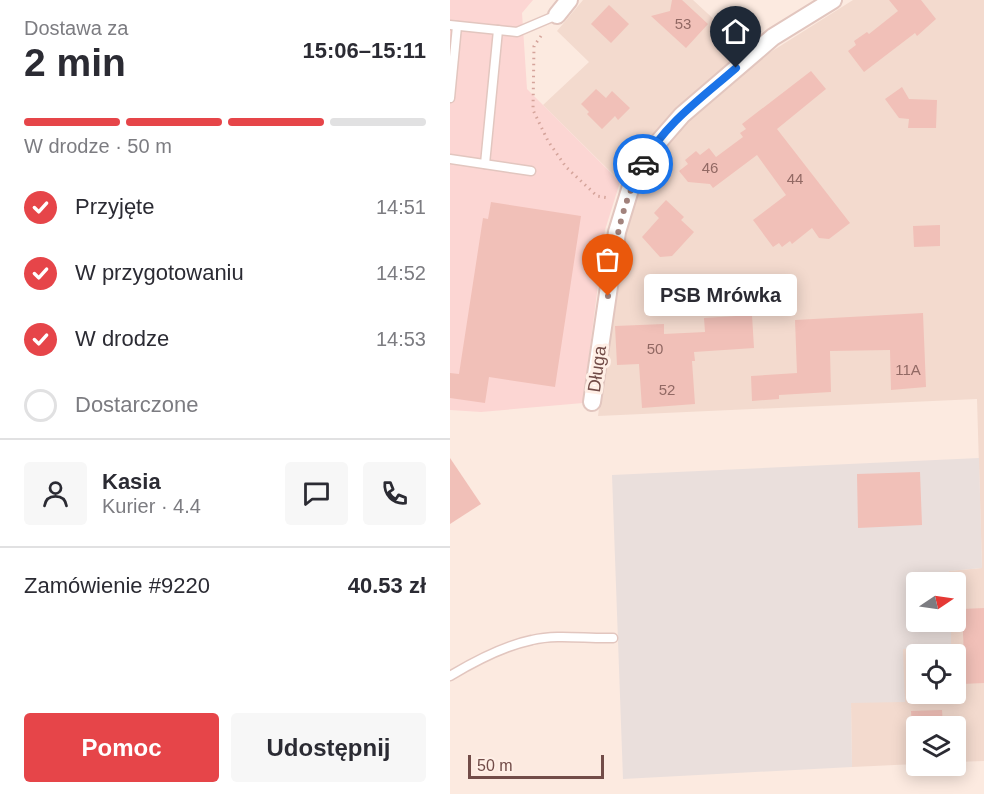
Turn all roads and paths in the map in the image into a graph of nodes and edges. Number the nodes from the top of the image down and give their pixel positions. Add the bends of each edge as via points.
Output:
1 (569, 0) edge
2 (833, 0) edge
3 (557, 15) junction
4 (453, 26) edge
5 (498, 30) junction
6 (450, 98) edge
7 (450, 159) edge
8 (485, 164) junction
9 (531, 171) dead end
10 (627, 201) junction
11 (592, 402) dead end
12 (613, 638) dead end
13 (450, 676) edge

1 - 3 street
2 - 10 street, Długa via 773,37 682,115 648,154
3 - 5 lane via 517,32
3 - 10 path via 534,46 533,110 566,167 597,196
4 - 5 lane
4 - 6 lane
5 - 8 lane
7 - 8 lane
8 - 9 lane
10 - 11 street, Długa via 616,232
12 - 13 lane via 532,640 480,658

